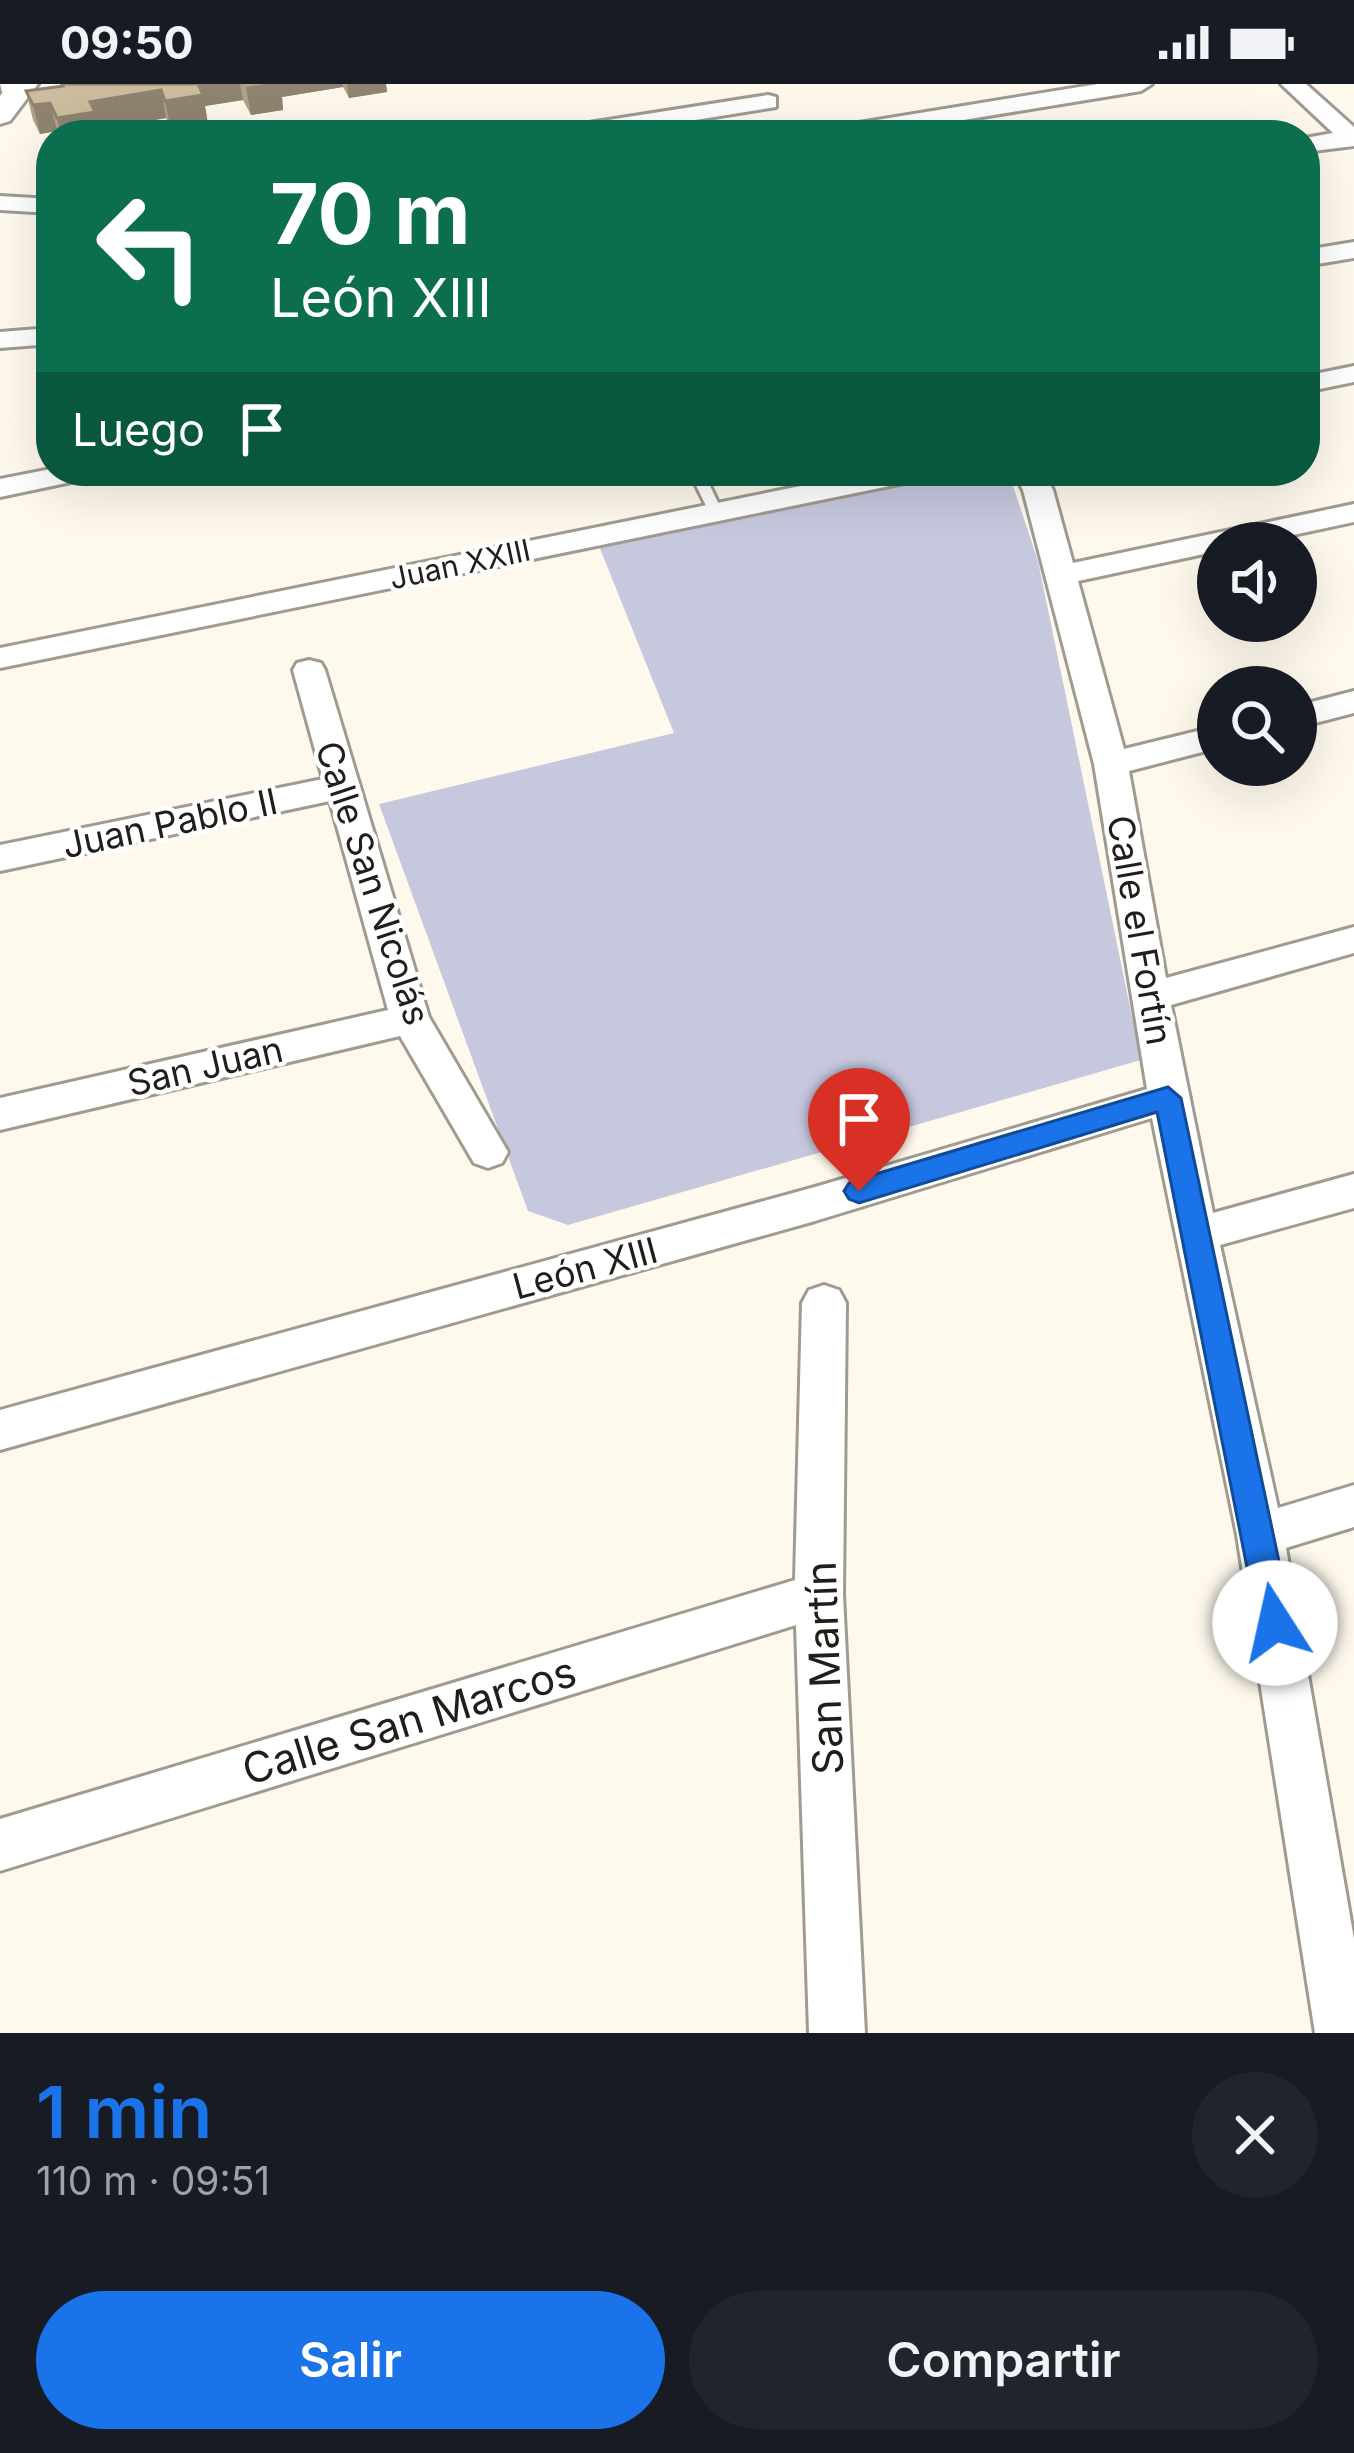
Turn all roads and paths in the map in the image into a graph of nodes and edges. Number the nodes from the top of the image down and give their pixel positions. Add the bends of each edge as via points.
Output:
1 (24, 84) edge
2 (1141, 84) edge
3 (1292, 84) edge
4 (776, 93) edge
5 (0, 115) edge
6 (635, 120) edge
7 (920, 120) edge
8 (1353, 137) edge
9 (1320, 142) edge
10 (0, 203) edge
11 (36, 205) edge
12 (1354, 250) edge
13 (1320, 256) edge
14 (36, 336) edge
15 (0, 340) edge
16 (1354, 374) edge
17 (1320, 381) edge
18 (36, 481) edge
19 (702, 486) edge
20 (843, 486) edge
21 (1036, 486) edge
22 (0, 488) edge
23 (715, 511) junction
24 (1354, 513) edge
25 (1061, 575) junction
26 (0, 658) edge
27 (309, 670) dead end
28 (1354, 702) edge
29 (1317, 712) edge
30 (1197, 742) edge
31 (1112, 764) junction
32 (340, 788) junction
33 (0, 858) edge
34 (1354, 940) edge
35 (1154, 996) junction
36 (410, 1019) junction
37 (1168, 1098) junction
38 (0, 1114) edge
39 (488, 1152) dead end
40 (1354, 1191) edge
41 (1196, 1235) junction
42 (824, 1303) dead end
43 (0, 1430) edge
44 (1354, 1506) edge
45 (1260, 1535) junction
46 (819, 1595) junction
47 (0, 1845) edge
48 (1344, 1970) edge
49 (838, 2033) edge
50 (1343, 2033) edge

1 - 5 street
2 - 7 street
3 - 8 street
4 - 6 street
8 - 9 street
10 - 11 street
12 - 13 street
14 - 15 street
16 - 17 street
18 - 22 street
19 - 23 lane
20 - 23 street, Juan XXIII
21 - 25 street, Calle el Fortín
23 - 26 street, Juan XXIII
24 - 25 street
25 - 31 street, Calle el Fortín
27 - 32 street, Calle San Nicolás
28 - 29 street
30 - 31 street
31 - 35 street, Calle el Fortín
32 - 33 street, Juan Pablo II
32 - 36 street, Calle San Nicolás
34 - 35 street
35 - 37 street, Calle el Fortín
36 - 38 street, San Juan
36 - 39 street, Calle San Nicolás
37 - 41 street, Calle el Fortín
37 - 43 street, León XIII
40 - 41 street
41 - 45 street, Calle el Fortín
42 - 46 street, San Martín
44 - 45 street
45 - 48 street, Calle el Fortín
46 - 47 street, Calle San Marcos
46 - 49 street, San Martín
48 - 50 street, Calle el Fortín

